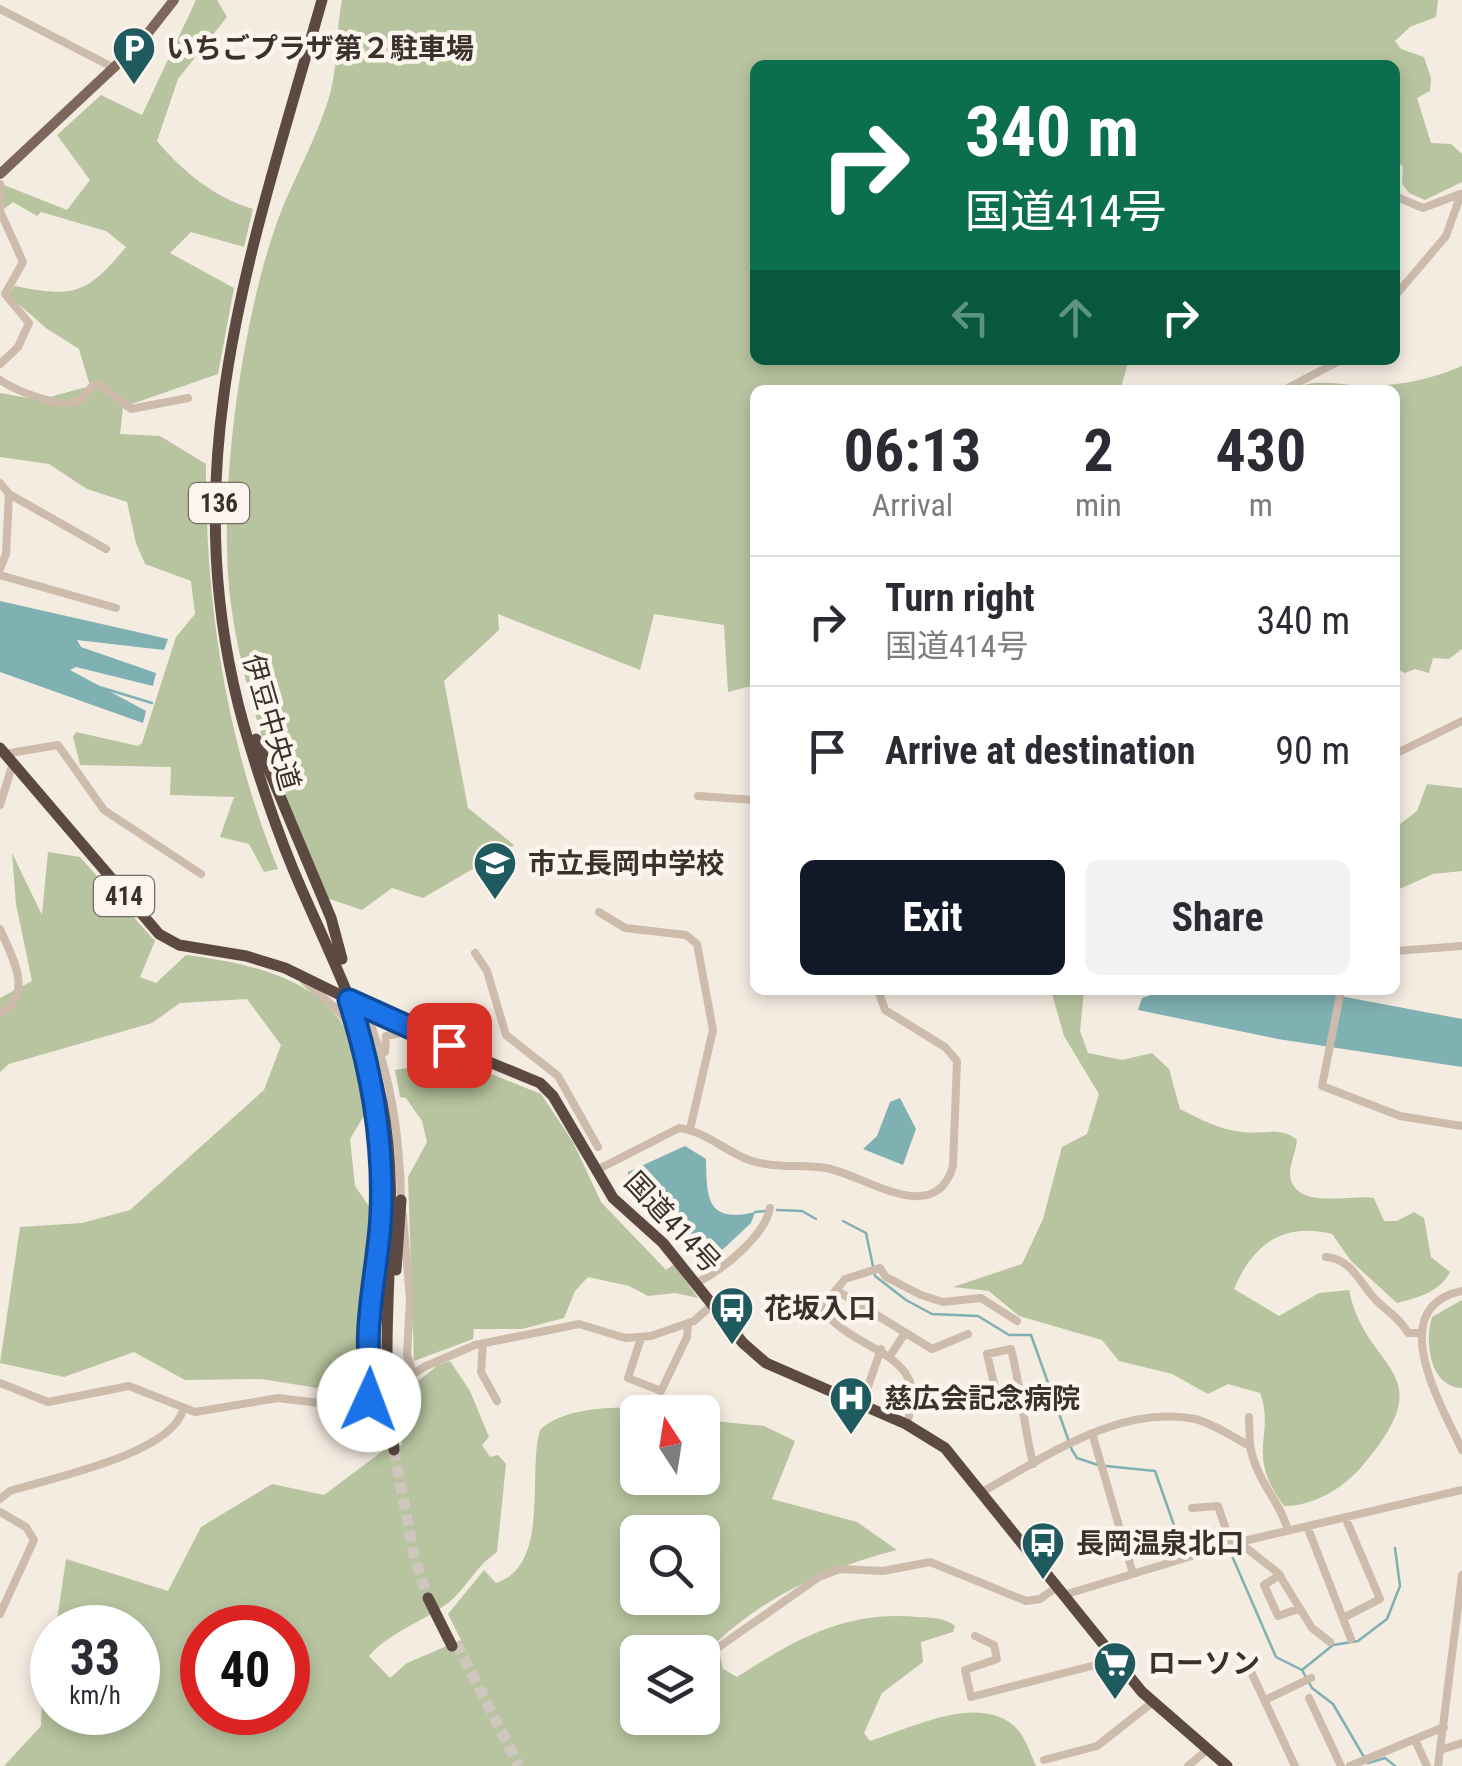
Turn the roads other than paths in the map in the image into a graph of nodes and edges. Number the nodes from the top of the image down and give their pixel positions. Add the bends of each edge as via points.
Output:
1 (183, 0) edge
2 (324, 0) edge
3 (172, 4) edge
4 (0, 9) edge
5 (114, 68) junction
6 (0, 174) edge
7 (0, 184) edge
8 (1461, 194) edge
9 (1400, 198) edge
10 (0, 210) edge
11 (1400, 290) edge
12 (0, 364) edge
13 (1332, 365) edge
14 (0, 380) edge
15 (1294, 385) edge
16 (188, 398) dead end
17 (0, 483) edge
18 (9, 494) junction
19 (106, 549) dead end
20 (0, 572) edge
21 (116, 608) dead end
22 (1462, 721) edge
23 (248, 728) junction
24 (1400, 752) edge
25 (4, 755) edge
26 (698, 796) dead end
27 (750, 800) edge
28 (0, 805) edge
29 (202, 874) dead end
30 (598, 912) dead end
31 (0, 929) edge
32 (1462, 946) edge
33 (1400, 951) edge
34 (475, 953) dead end
35 (294, 972) junction
36 (340, 975) junction
37 (318, 984) junction
38 (879, 995) edge
39 (1340, 995) edge
40 (349, 1000) junction
41 (364, 1007) junction
42 (0, 1014) edge
43 (414, 1031) junction
44 (378, 1076) junction
45 (1462, 1126) edge
46 (690, 1130) junction
47 (598, 1147) dead end
48 (597, 1170) junction
49 (400, 1200) junction
50 (770, 1208) dead end
51 (379, 1249) junction
52 (1326, 1257) dead end
53 (698, 1282) junction
54 (836, 1290) junction
55 (1462, 1291) edge
56 (713, 1304) junction
57 (391, 1316) junction
58 (1016, 1320) dead end
59 (688, 1324) junction
60 (1422, 1332) junction
61 (904, 1333) junction
62 (968, 1334) dead end
63 (641, 1338) junction
64 (483, 1344) junction
65 (881, 1349) junction
66 (890, 1356) junction
67 (413, 1373) junction
68 (388, 1376) junction
69 (0, 1383) edge
70 (1022, 1394) junction
71 (376, 1397) junction
72 (497, 1401) dead end
73 (862, 1404) junction
74 (183, 1410) junction
75 (1249, 1417) dead end
76 (906, 1424) junction
77 (1092, 1432) junction
78 (1459, 1437) edge
79 (1250, 1446) junction
80 (396, 1449) tunnel mouth
81 (1462, 1450) edge
82 (1033, 1464) junction
83 (1462, 1490) edge
84 (980, 1493) junction
85 (0, 1498) edge
86 (1192, 1508) dead end
87 (0, 1512) edge
88 (1345, 1518) junction
89 (1307, 1526) junction
90 (1288, 1531) junction
91 (1236, 1543) junction
92 (1133, 1574) junction
93 (1280, 1575) junction
94 (1462, 1575) edge
95 (1060, 1591) junction
96 (430, 1597) tunnel mouth
97 (1298, 1609) junction
98 (1461, 1609) edge
99 (0, 1614) edge
100 (1343, 1618) junction
101 (975, 1636) dead end
102 (1352, 1639) dead end
103 (1330, 1642) dead end
104 (454, 1644) tunnel mouth
105 (720, 1646) edge
106 (1245, 1659) dead end
107 (1115, 1660) junction
108 (1309, 1679) dead end
109 (1309, 1698) dead end
110 (1264, 1700) junction
111 (1153, 1702) junction
112 (1444, 1727) junction
113 (1415, 1740) junction
114 (1462, 1743) edge
115 (1207, 1750) junction
116 (1440, 1750) junction
117 (1044, 1760) dead end
118 (1188, 1766) edge
119 (1227, 1766) edge
120 (1295, 1766) edge
121 (1341, 1766) edge
122 (1350, 1766) edge
123 (1427, 1766) edge
124 (1438, 1766) edge

1 - 3 street
2 - 23 highway, 伊豆中央道 / 136 via 252,266 222,426 220,576
3 - 5 main road
4 - 5 street
5 - 6 main road
7 - 10 street
8 - 9 street via 1423,208
8 - 11 street via 1446,236
10 - 12 street via 23,262 6,294 28,324
13 - 15 street
14 - 16 street via 22,395 70,403 98,383 131,409
17 - 18 street
18 - 19 street
18 - 20 street
20 - 21 street
22 - 24 street
23 - 36 highway via 279,854
23 - 41 highway
23 - 44 highway, 伊豆中央道 / 136
25 - 28 street
25 - 29 street via 58,745 104,810
25 - 35 highway, 国道414号 / 414 via 159,934 179,945
26 - 27 street
30 - 46 street via 625,928 686,935 697,944 713,1030
31 - 42 street via 20,990
32 - 33 street
34 - 47 street via 487,970 506,1036 558,1076
35 - 37 highway, 国道414号 / 414
35 - 44 street via 347,1022
36 - 37 highway
36 - 40 highway
37 - 40 highway, 国道414号 / 414
38 - 46 street via 892,1017 957,1061 955,1155 942,1187 916,1198 902,1196 827,1168 747,1159
39 - 45 street via 1322,1086 1400,1116
40 - 41 highway, 国道414号 / 414
40 - 44 street
41 - 43 highway, 国道414号 / 414
41 - 44 street
43 - 44 street via 386,1036
43 - 48 highway, 国道414号 / 414 via 540,1084
44 - 49 street via 399,1136
44 - 51 street
44 - 57 highway, 伊豆中央道 / 136 via 392,1149
44 - 68 highway, 伊豆中央道 / 136 via 390,1176
46 - 48 street via 671,1130
48 - 53 highway, 国道414号 / 414 via 612,1198
49 - 57 highway
49 - 67 street via 410,1300 407,1362
50 - 53 street via 736,1253
51 - 68 highway
51 - 71 street via 370,1337
52 - 60 street via 1362,1278 1408,1332
53 - 56 highway, 国道414号 / 414
54 - 58 street via 850,1276 880,1268 921,1294 942,1302 981,1298
54 - 61 street
54 - 65 street via 822,1308 834,1326
55 - 60 street via 1434,1306
56 - 59 street
56 - 73 highway, 国道414号 / 414 via 766,1363
57 - 68 highway, 伊豆中央道 / 136
59 - 63 street
59 - 63 street via 661,1391 628,1378
60 - 78 street via 1435,1399
61 - 62 street via 932,1348
61 - 66 street
63 - 64 street via 579,1324
64 - 67 street
64 - 72 street via 481,1372
65 - 66 street
65 - 73 street
66 - 76 street via 911,1390
67 - 71 street
68 - 80 highway, 伊豆中央道 / 136
69 - 74 street via 48,1402 138,1387
70 - 70 street via 998,1400 987,1354 1011,1349
70 - 82 street
71 - 74 street via 344,1406 278,1398 211,1412
73 - 76 highway, 国道414号 / 414
74 - 85 street via 174,1427 140,1449
75 - 79 street
76 - 84 highway, 国道414号 / 414 via 945,1448
77 - 79 street via 1154,1416 1191,1418
77 - 82 street
77 - 92 street
78 - 81 street
79 - 90 street
82 - 84 street
83 - 88 street
84 - 95 highway, 国道414号 / 414
86 - 91 street via 1218,1506
87 - 99 street via 34,1540
88 - 89 street
88 - 100 street via 1380,1600
89 - 90 street
89 - 100 street
90 - 91 street
91 - 92 street
91 - 93 street
92 - 95 street
93 - 97 street
93 - 97 street via 1264,1585 1278,1616
94 - 98 street
95 - 105 street via 1026,1600 930,1562 828,1572
95 - 107 highway, 国道414号 / 414
96 - 104 highway
97 - 103 street
98 - 112 street
100 - 102 street
101 - 107 street via 994,1644 998,1659 965,1670 971,1697
106 - 110 street
107 - 111 highway, 国道414号 / 414
108 - 110 street
109 - 121 street
110 - 120 street
111 - 115 highway, 国道414号 / 414
111 - 117 street via 1096,1746
112 - 113 street
112 - 116 street
113 - 122 street
113 - 123 street
114 - 116 street
115 - 118 street
115 - 119 highway, 国道414号 / 414
116 - 124 street

